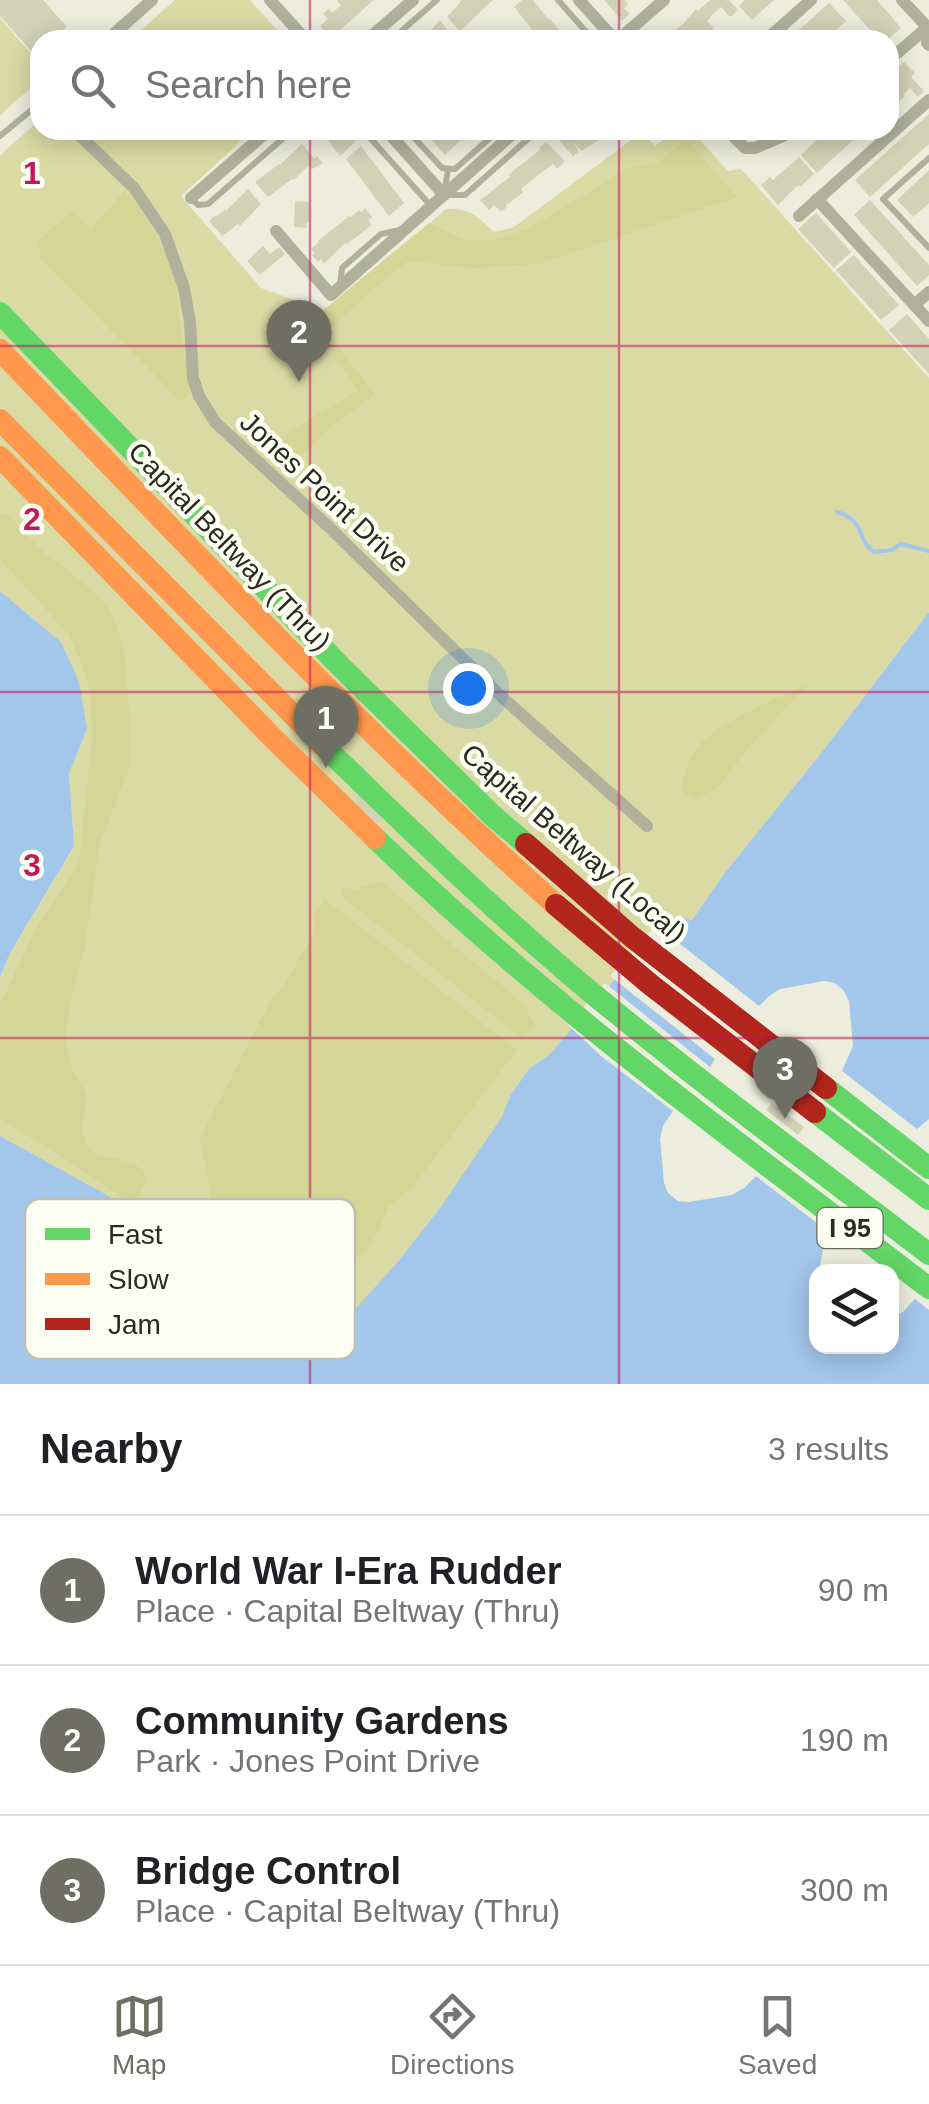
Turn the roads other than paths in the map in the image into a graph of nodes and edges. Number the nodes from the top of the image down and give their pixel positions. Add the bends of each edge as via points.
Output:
1 (152, 0) edge
2 (270, 0) edge
3 (413, 0) edge
4 (438, 0) edge
5 (558, 0) edge
6 (579, 0) edge
7 (664, 0) edge
8 (810, 0) edge
9 (902, 0) edge
10 (929, 27) edge
11 (118, 30) edge
12 (297, 30) edge
13 (378, 30) edge
14 (403, 30) edge
15 (585, 30) edge
16 (608, 30) edge
17 (629, 30) edge
18 (777, 30) edge
19 (929, 45) edge
20 (899, 52) edge
21 (929, 100) edge
22 (30, 111) edge
23 (899, 126) edge
24 (0, 136) edge
25 (84, 140) edge
26 (258, 140) edge
27 (281, 140) edge
28 (373, 140) edge
29 (395, 140) edge
30 (416, 140) edge
31 (487, 140) edge
32 (506, 140) edge
33 (527, 140) edge
34 (737, 140) edge
35 (773, 140) edge
36 (883, 140) edge
37 (881, 142) joint
38 (929, 158) edge
39 (448, 168) junction
40 (444, 195) junction
41 (191, 198) joint
42 (817, 199) junction
43 (431, 206) junction
44 (799, 216) dead end
45 (276, 231) dead end
46 (929, 248) edge
47 (929, 292) edge
48 (914, 305) junction
49 (0, 313) edge
50 (929, 321) edge
51 (0, 350) edge
52 (0, 420) edge
53 (0, 457) edge
54 (647, 826) dead end
55 (929, 1168) edge
56 (929, 1199) edge
57 (929, 1254) edge
58 (927, 1287) edge

1 - 11 street
2 - 12 street
3 - 13 street
4 - 14 lane
5 - 15 lane
6 - 16 street
7 - 17 street
8 - 18 street
9 - 10 street
10 - 19 street
10 - 20 street
21 - 23 street
22 - 24 lane
25 - 54 street, Jones Point Drive via 134,188 164,234 184,288 194,378 216,422 504,699
26 - 41 street
27 - 41 lane via 208,204 198,206
28 - 43 lane
29 - 40 street
30 - 39 lane
31 - 39 lane
32 - 40 street
33 - 40 lane via 465,194
34 - 35 street via 755,148
36 - 37 street
37 - 42 street
38 - 46 lane via 884,199
39 - 40 lane
40 - 43 street
42 - 44 street
42 - 48 street
43 - 45 street via 336,291
47 - 48 street
48 - 50 street
49 - 55 highway, Capital Beltway (Local) via 494,816 644,947
51 - 56 highway, Capital Beltway (Thru) / I 95 via 324,687 490,846 635,971
52 - 57 highway, I 95 via 452,870 603,1002
53 - 58 highway, I 95 via 436,896 592,1028

